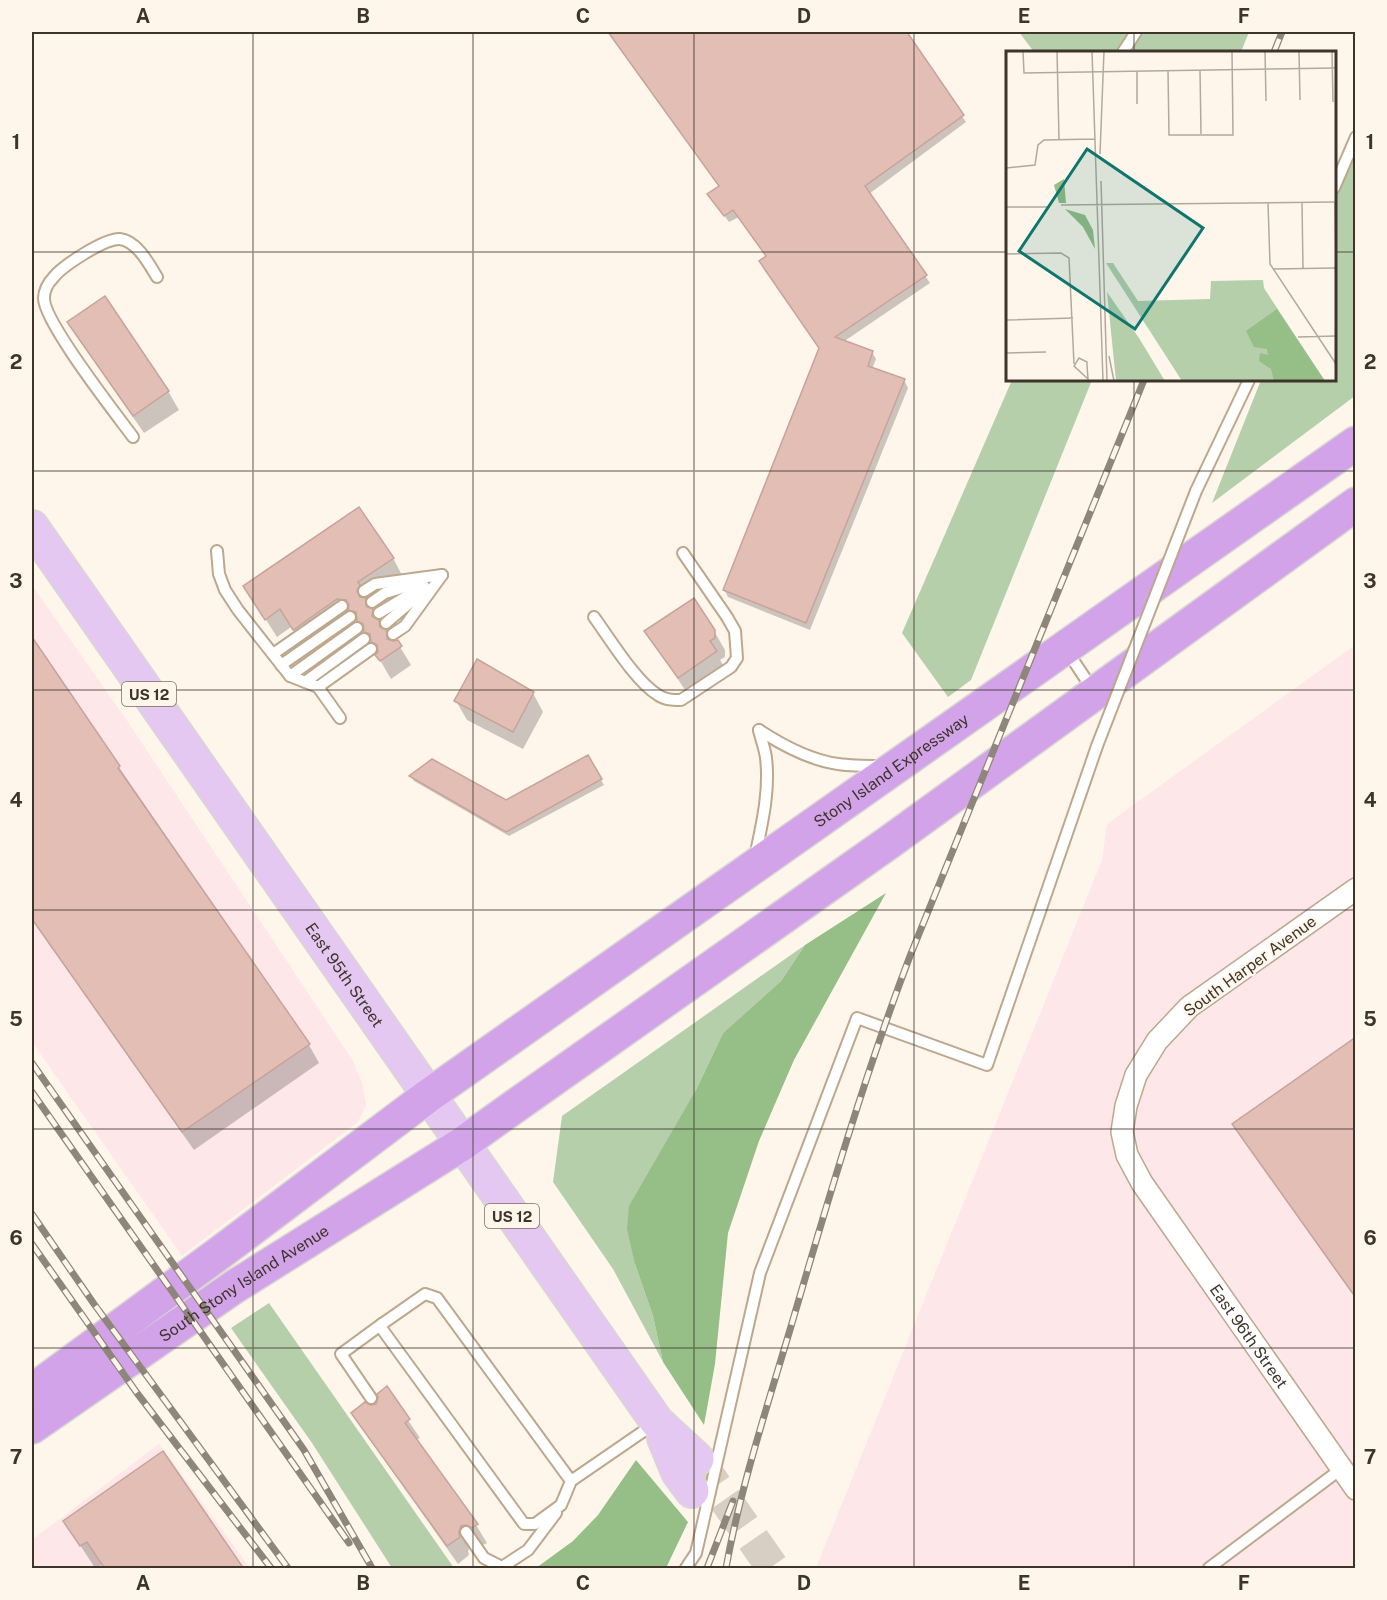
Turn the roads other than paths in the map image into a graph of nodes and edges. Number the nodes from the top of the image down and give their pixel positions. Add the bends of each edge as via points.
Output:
1 (1136, 32) edge
2 (1124, 51) edge
3 (1356, 137) edge
4 (1336, 186) edge
5 (157, 277) dead end
6 (1249, 381) edge
7 (132, 437) dead end
8 (1356, 443) edge
9 (1356, 504) edge
10 (32, 527) edge
11 (216, 551) dead end
12 (683, 554) dead end
13 (442, 575) junction
14 (364, 591) dead end
15 (372, 602) dead end
16 (342, 606) dead end
17 (379, 613) dead end
18 (350, 617) dead end
19 (594, 617) dead end
20 (386, 623) dead end
21 (357, 628) dead end
22 (393, 634) dead end
23 (364, 639) dead end
24 (1064, 647) junction
25 (371, 649) dead end
26 (273, 654) junction
27 (281, 665) junction
28 (290, 676) junction
29 (304, 682) junction
30 (318, 687) junction
31 (1095, 693) junction
32 (340, 718) dead end
33 (893, 767) junction
34 (753, 867) junction
35 (1356, 889) edge
36 (428, 1096) junction
37 (462, 1144) junction
38 (1142, 1183) joint
39 (382, 1324) junction
40 (32, 1391) edge
41 (371, 1398) dead end
42 (657, 1422) junction
43 (32, 1427) edge
44 (1341, 1469) junction
45 (694, 1475) tunnel mouth
46 (571, 1481) junction
47 (1356, 1489) edge
48 (561, 1505) junction
49 (466, 1532) dead end
50 (686, 1569) edge
51 (1209, 1569) edge

1 - 2 lane
3 - 4 lane
5 - 7 lane via 131,244 121,239 110,240 54,276 44,299 56,330
6 - 50 lane, bridge via 1196,491 1097,746 987,1065 857,1018 760,1273 696,1552
8 - 24 highway, Stony Island Expressway
9 - 31 highway
10 - 36 main road, East 95th Street / US 12
11 - 26 lane via 225,590
12 - 19 lane via 735,631 737,658 731,667 681,700 660,697 641,680
13 - 14 lane via 375,584
13 - 15 lane via 385,593
13 - 17 lane
13 - 20 lane
13 - 22 lane via 405,626
16 - 26 lane
18 - 27 lane
21 - 28 lane
23 - 29 lane
24 - 31 lane
24 - 33 highway, Stony Island Expressway
25 - 30 lane
26 - 27 lane
27 - 28 lane
28 - 29 lane
29 - 30 lane
30 - 32 lane
31 - 37 highway
33 - 34 highway, Stony Island Expressway
33 - 34 lane via 836,764 781,744 759,730 766,756 765,809
34 - 36 highway, Stony Island Expressway
35 - 38 street, South Harper Avenue via 1189,1007 1157,1041 1136,1075 1122,1132 1127,1155
36 - 37 main road, East 95th Street / US 12
36 - 40 highway, South Stony Island Avenue
37 - 42 main road, East 95th Street / US 12
37 - 43 highway, South Stony Island Avenue via 234,1287
38 - 44 street, East 96th Street
39 - 41 lane via 341,1354
39 - 46 lane via 425,1294 437,1298
39 - 48 lane via 524,1524 535,1524
42 - 45 main road, East 95th Street / US 12
42 - 46 lane
44 - 47 street, East 96th Street
44 - 51 lane
46 - 48 lane
48 - 49 lane via 528,1550 502,1567 484,1558

